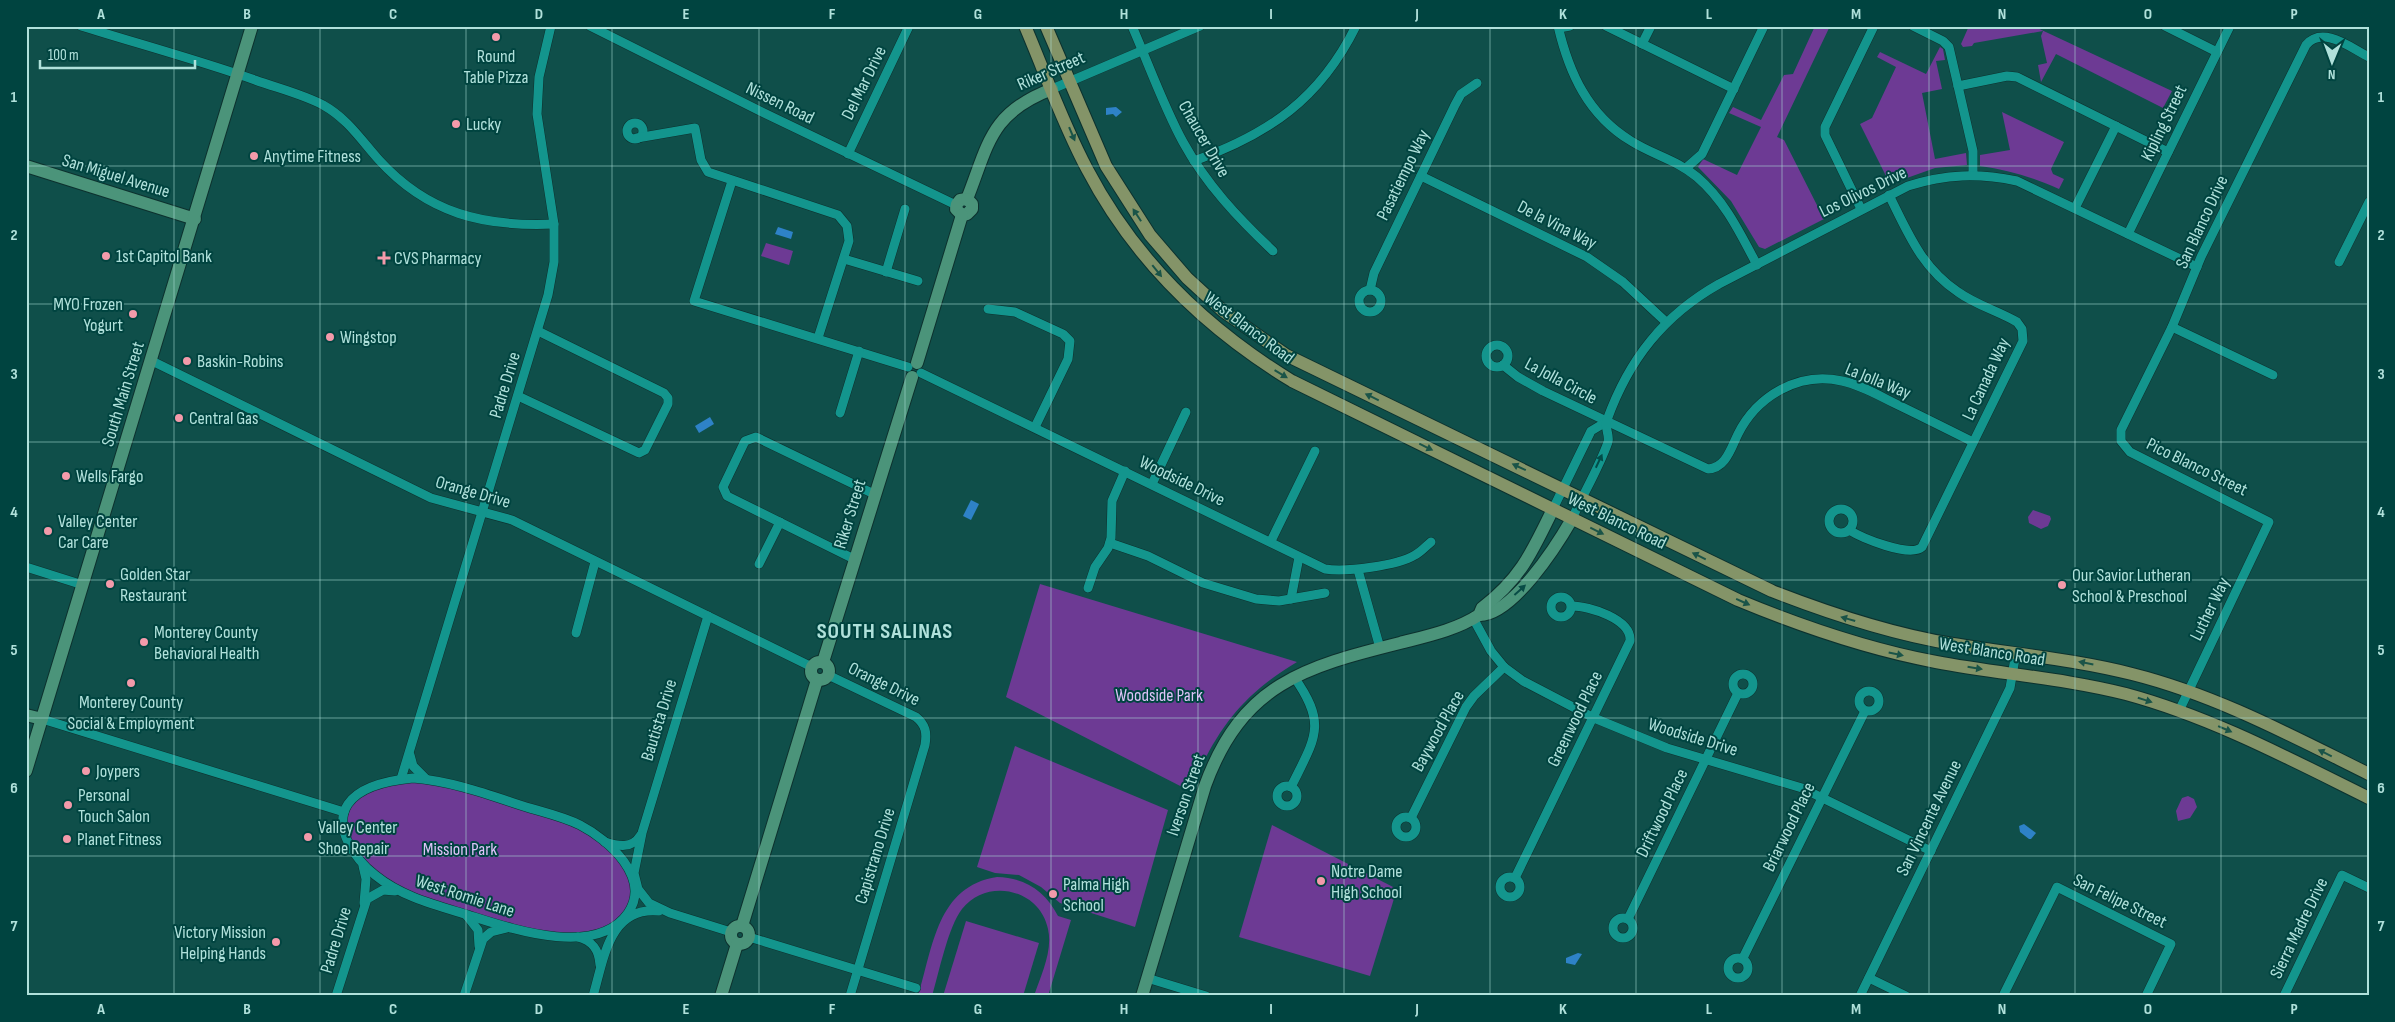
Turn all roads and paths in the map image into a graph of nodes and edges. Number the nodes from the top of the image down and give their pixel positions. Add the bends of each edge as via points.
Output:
1 (81, 26) edge
2 (252, 26) edge
3 (551, 26) edge
4 (590, 26) edge
5 (909, 26) edge
6 (1026, 26) edge
7 (1046, 26) edge
8 (1132, 26) edge
9 (1200, 26) edge
10 (1356, 26) edge
11 (1570, 26) edge
12 (1606, 26) edge
13 (1651, 26) edge
14 (1764, 26) edge
15 (1874, 26) edge
16 (1913, 26) edge
17 (2165, 26) edge
18 (2230, 26) edge
19 (1559, 27) edge
20 (1642, 44) junction
21 (1142, 50) junction
22 (2217, 52) junction
23 (2369, 57) edge
24 (238, 74) junction
25 (1069, 82) junction
26 (1477, 83) dead end
27 (1958, 86) junction
28 (1052, 89) junction
29 (1734, 89) junction
30 (2116, 126) junction
31 (637, 138) dead end
32 (2168, 152) junction
33 (848, 154) junction
34 (1194, 162) junction
35 (26, 166) edge
36 (1686, 168) junction
37 (1973, 175) junction
38 (1421, 176) junction
39 (732, 181) junction
40 (1889, 196) junction
41 (2369, 202) edge
42 (962, 206) junction
43 (2075, 208) junction
44 (905, 209) dead end
45 (1861, 209) junction
46 (194, 219) junction
47 (554, 224) junction
48 (2128, 234) junction
49 (1273, 251) dead end
50 (844, 259) junction
51 (2339, 262) dead end
52 (1757, 265) junction
53 (2197, 267) junction
54 (886, 272) junction
55 (918, 281) dead end
56 (1370, 290) dead end
57 (988, 309) dead end
58 (1666, 322) junction
59 (2172, 327) junction
60 (538, 331) junction
61 (818, 338) junction
62 (859, 351) junction
63 (152, 361) junction
64 (1503, 365) dead end
65 (914, 370) junction
66 (2273, 375) dead end
67 (518, 396) junction
68 (1186, 412) dead end
69 (840, 413) dead end
70 (1606, 422) junction
71 (1035, 426) junction
72 (2120, 434) joint
73 (1973, 442) junction
74 (1315, 451) dead end
75 (1125, 471) junction
76 (1152, 484) junction
77 (1563, 488) junction
78 (874, 494) junction
79 (1582, 497) junction
80 (1553, 510) junction
81 (483, 511) junction
82 (1572, 519) junction
83 (780, 522) junction
84 (2269, 522) joint
85 (1849, 530) dead end
86 (1270, 541) junction
87 (1431, 542) dead end
88 (1110, 543) junction
89 (1299, 557) junction
90 (854, 559) junction
91 (596, 562) junction
92 (758, 564) dead end
93 (26, 568) edge
94 (1358, 570) junction
95 (83, 585) junction
96 (1088, 588) dead end
97 (1325, 593) dead end
98 (1291, 599) junction
99 (1572, 606) dead end
100 (708, 616) junction
101 (1476, 616) junction
102 (576, 632) dead end
103 (1380, 648) junction
104 (2016, 652) junction
105 (817, 664) junction
106 (1504, 667) junction
107 (2014, 674) junction
108 (1294, 677) junction
109 (823, 678) junction
110 (2188, 691) junction
111 (1738, 693) dead end
112 (1864, 711) dead end
113 (2179, 711) junction
114 (26, 715) edge
115 (1594, 718) junction
116 (42, 720) junction
117 (924, 724) joint
118 (412, 744) junction
119 (1707, 758) junction
120 (26, 771) edge
121 (2369, 774) edge
122 (426, 779) junction
123 (401, 780) junction
124 (1291, 787) dead end
125 (1822, 797) junction
126 (2369, 798) edge
127 (344, 812) junction
128 (1411, 818) dead end
129 (642, 833) junction
130 (603, 841) junction
131 (1931, 851) junction
132 (361, 863) junction
133 (1515, 878) dead end
134 (634, 879) junction
135 (2369, 888) edge
136 (398, 891) junction
137 (363, 908) junction
138 (670, 913) junction
139 (466, 914) junction
140 (1628, 919) dead end
141 (620, 923) junction
142 (510, 928) junction
143 (736, 929) junction
144 (577, 936) junction
145 (749, 937) junction
146 (736, 944) junction
147 (479, 946) junction
148 (1743, 958) dead end
149 (600, 970) junction
150 (858, 971) junction
151 (1147, 978) junction
152 (1869, 978) junction
153 (916, 988) dead end
154 (336, 996) edge
155 (464, 996) edge
156 (593, 996) edge
157 (721, 996) edge
158 (850, 996) edge
159 (1142, 996) edge
160 (1206, 996) edge
161 (1860, 996) edge
162 (1906, 996) edge
163 (2003, 996) edge
164 (2146, 996) edge
165 (2284, 996) edge

1 - 24 street
2 - 24 street, South Main Street
3 - 47 street, Padre Drive via 539,77 537,114
4 - 33 street, Nissen Road
5 - 33 street, Del Mar Drive
6 - 28 main road, West Blanco Road
7 - 25 main road, West Blanco Road
8 - 21 street, Chaucer Drive
9 - 21 street, Riker Street
10 - 34 street via 1330,70 1292,110 1253,137
11 - 19 street
12 - 20 street
13 - 20 street
14 - 29 street
15 - 45 street via 1824,135
16 - 27 street via 1949,47
17 - 22 street
18 - 22 street, Kipling Street
19 - 36 street via 1576,82 1599,114 1631,142
20 - 29 street
21 - 25 street, Riker Street
21 - 34 street, Chaucer Drive via 1168,112
22 - 32 street, Kipling Street
23 - 53 street, San Blanco Drive via 2325,36 2314,37 2306,45
24 - 46 street, South Main Street
24 - 47 street via 304,97 339,115 393,174 442,207 489,223
25 - 28 street, Riker Street
77 -> 25 main road, West Blanco Road via 1286,354 1223,311 1187,278 1150,234 1106,166
26 - 38 street, Pasatiempo Way via 1461,94
27 - 30 street via 2013,76
27 - 37 street via 1973,151
28 - 42 street, Riker Street via 1024,101 1003,119 992,136
28 -> 80 main road, West Blanco Road via 1086,168 1117,221 1164,280 1218,331 1292,381
29 - 36 street via 1702,154
30 - 32 street
30 - 43 street
31 - 39 street via 695,128 706,169
32 - 48 street, Kipling Street
33 - 42 street, Nissen Road
34 - 49 street, Chaucer Drive via 1245,225
35 - 46 street, San Miguel Avenue
36 - 52 street via 1720,200
37 - 40 street, Los Olivos Drive via 1928,180
37 - 43 street, Los Olivos Drive via 2017,182
38 - 56 street, Pasatiempo Way via 1374,273
38 - 58 street, De la Vina Way via 1587,257 1623,282
39 - 50 street via 838,216 849,230
39 - 61 street, Woodside Drive via 694,301
40 - 45 street, Los Olivos Drive
40 - 73 street, La Canada Way via 1930,269 1958,292 2010,318 2022,329 2022,345
41 - 51 street
42 - 65 street, Riker Street
43 - 48 street, Los Olivos Drive
44 - 54 street
45 - 52 street, Los Olivos Drive
46 - 63 street, South Main Street
47 - 60 street, Padre Drive via 553,269
48 - 53 street, Los Olivos Drive
50 - 54 street
50 - 61 street
52 - 58 street, Los Olivos Drive via 1705,292
53 - 59 street, San Blanco Drive
54 - 55 street
57 - 71 street via 1015,312 1063,334 1070,341 1068,359
58 - 70 street, Los Olivos Drive via 1638,357
59 - 66 street
59 - 72 street, San Blanco Drive via 2122,424
60 - 67 street, Padre Drive
60 - 67 street via 664,393 668,404 645,450 639,453
61 - 62 street, Woodside Drive
62 - 65 street, Woodside Drive
62 - 69 street
63 - 81 street, Orange Drive via 431,498
63 - 95 street, South Main Street
64 - 70 street, La Jolla Circle via 1527,382
65 - 71 street, Woodside Drive
65 - 78 street, Riker Street
67 - 81 street, Padre Drive
68 - 76 street
70 - 73 street, La Jolla Way via 1702,468 1713,469 1724,462 1746,419 1768,397 1794,383 1830,379 1864,388
70 - 77 street, Los Olivos Drive via 1591,432
79 -> 70 street, Los Olivos Drive via 1609,440
71 - 75 street, Woodside Drive
72 - 84 street, Pico Blanco Street via 2122,444 2130,452
73 - 85 street, La Canada Way via 1919,549 1906,551 1860,537
74 - 86 street
75 - 76 street, Woodside Drive
75 - 88 street via 1112,501
76 - 86 street, Woodside Drive
77 - 79 main road, West Blanco Road
77 - 80 street, Los Olivos Drive
78 - 83 street via 759,438 748,438 723,490 727,496
78 - 90 street, Riker Street
79 - 82 street, Los Olivos Drive
104 -> 79 main road, West Blanco Road via 1890,631 1829,613 1772,591
80 - 82 main road, West Blanco Road
80 - 101 street, Iverson Street via 1518,575
81 - 91 street, Orange Drive via 512,520
81 - 118 street, Padre Drive
101 -> 82 street, Iverson Street via 1487,615 1532,579
82 -> 107 main road, West Blanco Road via 1738,600 1794,623 1883,651
83 - 90 street
83 - 92 street
84 - 110 street, Luther Way
86 - 89 street, Woodside Drive
87 - 94 street, Woodside Drive via 1415,556
88 - 96 street via 1095,567
88 - 98 street via 1148,556 1203,583 1266,600
89 - 94 street, Woodside Drive via 1325,569
89 - 98 street
90 - 105 street, Riker Street
91 - 100 street, Orange Drive
91 - 102 street
93 - 95 street
94 - 103 street
95 - 116 street, South Main Street
97 - 98 street
99 - 115 street, Greenwood Place via 1590,608 1624,624 1630,633 1629,645
100 - 105 street, Orange Drive
100 - 129 street, Bautista Drive
101 - 103 street, Iverson Street via 1438,633
101 - 106 street, Woodside Drive via 1490,651
103 - 108 street, Iverson Street via 1337,659
104 - 107 street, San Vincente Avenue
110 -> 104 main road, West Blanco Road via 2105,667
105 - 109 street via 811,674
106 - 115 street, Woodside Drive via 1523,681
106 - 128 street, Baywood Place via 1466,707
107 -> 113 main road, West Blanco Road via 2092,686
107 - 131 street, San Vincente Avenue
108 - 124 street via 1312,706 1316,729 1311,747
108 - 151 street, Iverson Street via 1239,721 1218,754 1192,824
109 - 117 street, Orange Drive via 916,717
109 - 143 street
110 - 113 street, Luther Way
121 -> 110 main road, West Blanco Road via 2242,713
111 - 119 street, Driftwood Place
112 - 125 street, Briarwood Place
113 -> 126 main road, West Blanco Road via 2230,731
114 - 116 street
115 - 119 street, Woodside Drive via 1643,740
115 - 133 street, Greenwood Place
116 - 120 street, South Main Street
116 - 127 street
117 - 150 street, Capistrano Drive via 925,745
118 - 122 street via 410,757 413,766
118 - 123 street, Padre Drive
119 - 125 street, Woodside Drive
119 - 140 street, Driftwood Place
122 - 123 street, West Romie Lane
122 - 130 street, West Romie Lane via 565,818
123 - 127 street, West Romie Lane via 366,790 348,803
125 - 131 street, Woodside Drive
125 - 148 street, Briarwood Place
127 - 132 street, West Romie Lane via 346,838
129 - 130 street via 629,845
129 - 134 street, Bautista Drive via 634,862
130 - 134 street, West Romie Lane
131 - 152 street, San Vincente Avenue
132 - 136 street, West Romie Lane
132 - 137 street via 366,879
134 - 138 street, West Romie Lane via 649,903
134 - 141 street via 633,900
135 - 165 street, Sierra Madre Drive via 2342,875
136 - 137 street, Padre Drive via 377,892 367,898
136 - 139 street, West Romie Lane
137 - 154 street, Padre Drive
138 - 141 street, West Romie Lane via 641,911
138 - 143 street, West Romie Lane
139 - 142 street, West Romie Lane
139 - 147 street via 476,924
141 - 144 street, West Romie Lane
141 - 149 street
142 - 144 street, West Romie Lane via 538,936
142 - 147 street via 491,932
143 - 145 street via 748,930
143 - 146 street via 732,940
144 - 149 street via 597,948
145 - 146 street via 744,943
145 - 150 street
146 - 157 street
147 - 155 street
149 - 156 street
150 - 153 street
150 - 158 street, Capistrano Drive
151 - 159 street, Iverson Street
151 - 160 street
152 - 161 street, San Vincente Avenue
152 - 162 street
163 - 164 street, San Felipe Street via 2057,887 2171,944

